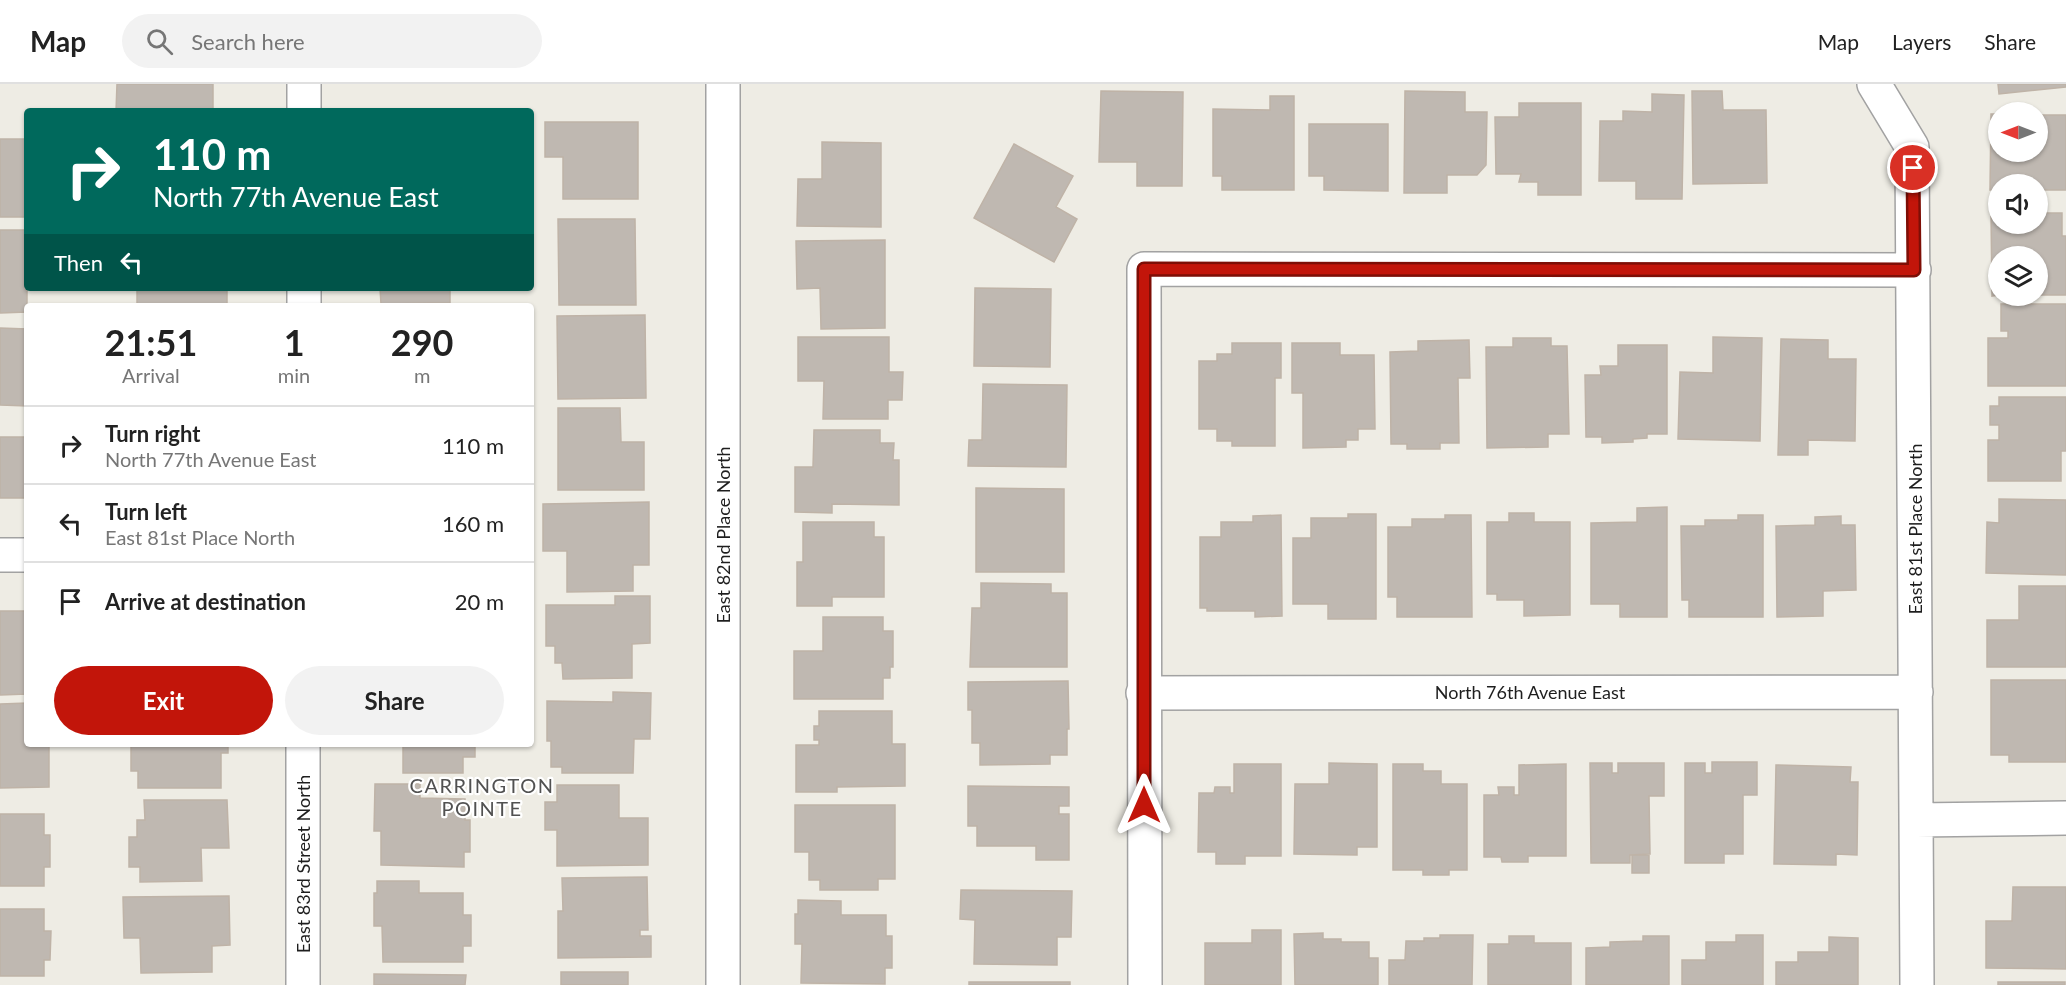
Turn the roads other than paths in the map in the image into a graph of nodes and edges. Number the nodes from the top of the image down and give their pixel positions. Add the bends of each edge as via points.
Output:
1 (304, 84) edge
2 (723, 84) edge
3 (1874, 84) edge
4 (304, 108) edge
5 (1914, 270) junction
6 (0, 555) edge
7 (24, 555) edge
8 (1916, 692) junction
9 (1143, 693) junction
10 (303, 747) edge
11 (2066, 818) edge
12 (1916, 820) junction
13 (303, 985) edge
14 (723, 985) edge
15 (1145, 985) edge
16 (1917, 985) edge

1 - 4 street
2 - 14 street, East 82nd Place North
3 - 5 street, East 81st Place North via 1912,147
5 - 8 street, East 81st Place North
5 - 9 street via 1144,269
6 - 7 street
8 - 9 street, North 76th Avenue East
8 - 12 street, East 81st Place North
9 - 15 street
10 - 13 street, East 83rd Street North
11 - 12 street
12 - 16 street, East 81st Place North

